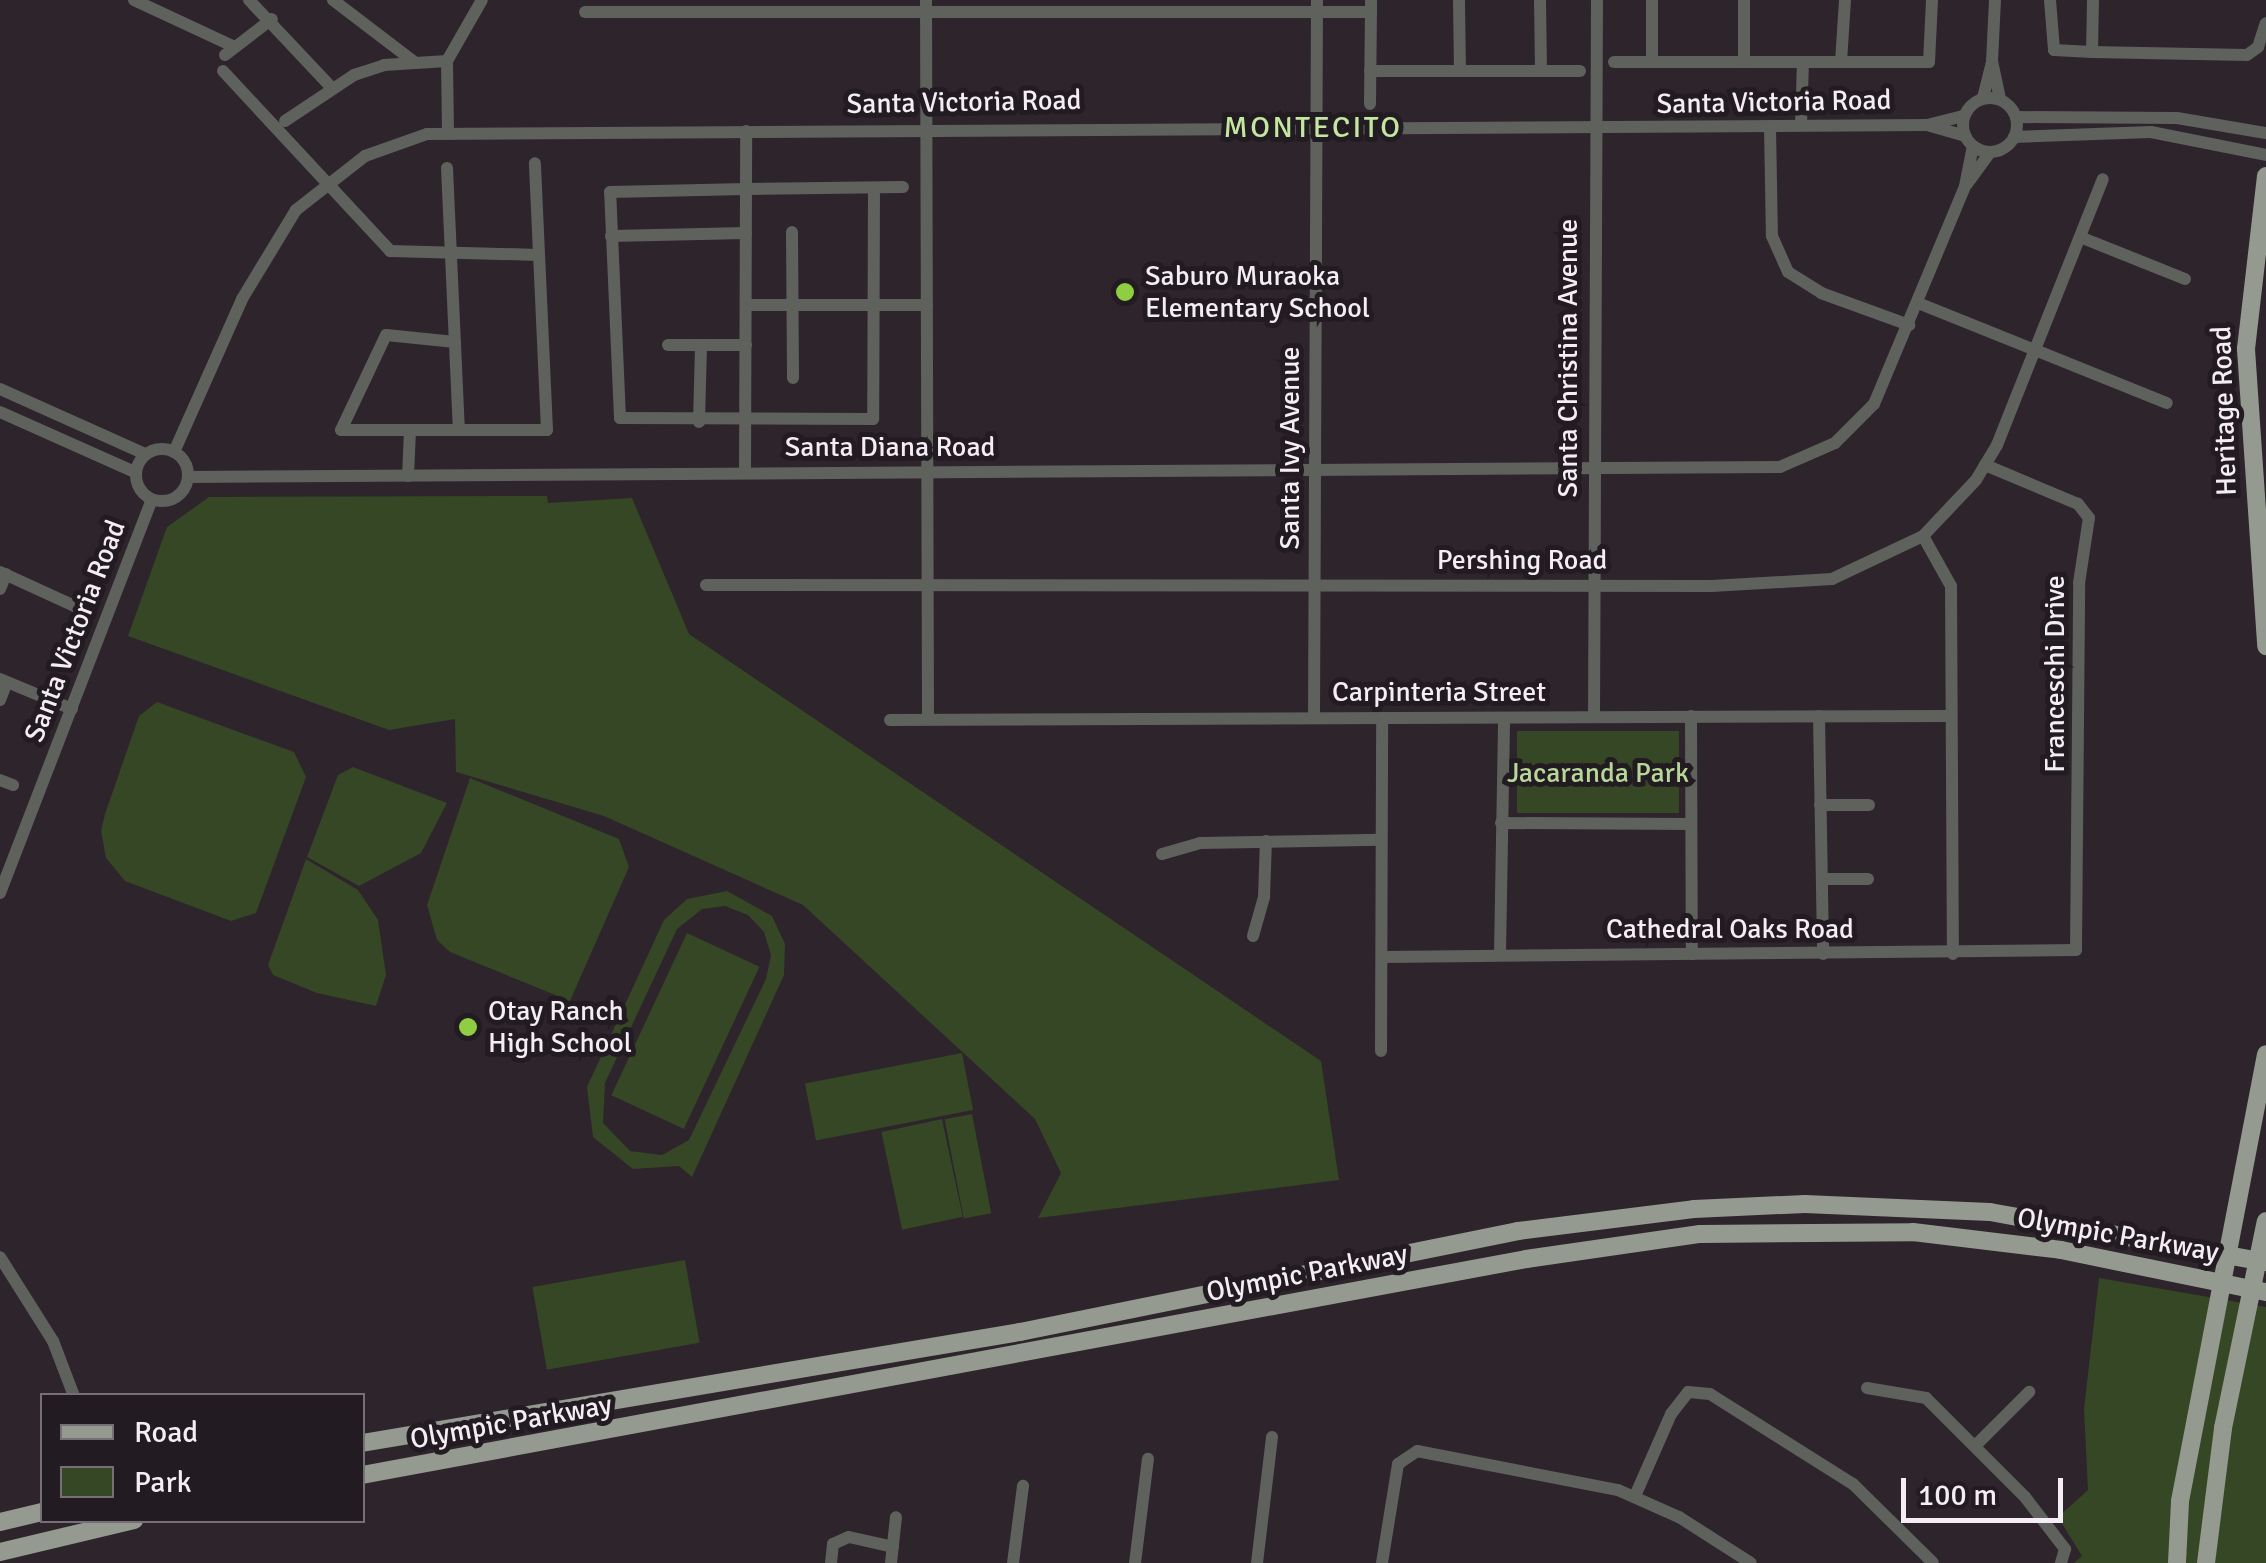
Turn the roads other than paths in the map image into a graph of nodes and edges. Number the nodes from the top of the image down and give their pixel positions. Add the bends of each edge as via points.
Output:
1 (134, 0) edge
2 (249, 0) edge
3 (333, 0) edge
4 (482, 0) edge
5 (662, 0) edge
6 (1460, 0) edge
7 (1540, 0) edge
8 (1597, 0) edge
9 (1652, 0) edge
10 (1744, 0) edge
11 (1845, 0) edge
12 (1932, 0) edge
13 (1995, 0) edge
14 (2050, 0) edge
15 (2093, 0) edge
16 (926, 6) edge
17 (1317, 6) edge
18 (1371, 6) edge
19 (585, 12) dead end
20 (661, 16) junction
21 (272, 19) junction
22 (2266, 23) edge
23 (2092, 52) junction
24 (413, 61) junction
25 (1992, 61) junction
26 (447, 62) junction
27 (1614, 62) dead end
28 (1652, 62) junction
29 (1744, 62) junction
30 (1802, 62) junction
31 (1841, 62) junction
32 (1580, 70) dead end
33 (223, 71) dead end
34 (1370, 71) junction
35 (1460, 71) junction
36 (1541, 71) junction
37 (330, 86) junction
38 (1983, 98) junction
39 (2000, 100) junction
40 (1370, 104) dead end
41 (1964, 116) junction
42 (2016, 117) junction
43 (285, 121) dead end
44 (1316, 125) junction
45 (1800, 125) junction
46 (1927, 125) junction
47 (1770, 126) junction
48 (926, 127) junction
49 (746, 131) junction
50 (1595, 131) junction
51 (448, 133) junction
52 (2266, 133) edge
53 (2014, 138) junction
54 (1970, 141) junction
55 (1990, 152) junction
56 (2266, 155) edge
57 (535, 162) dead end
58 (447, 168) dead end
59 (2266, 176) edge
60 (2104, 179) dead end
61 (323, 184) junction
62 (1965, 186) junction
63 (903, 187) dead end
64 (874, 188) junction
65 (746, 190) junction
66 (746, 232) junction
67 (792, 232) dead end
68 (611, 236) junction
69 (2080, 237) junction
70 (451, 253) junction
71 (538, 255) junction
72 (2185, 279) dead end
73 (1918, 303) junction
74 (746, 305) junction
75 (792, 305) junction
76 (873, 305) junction
77 (927, 305) junction
78 (1909, 324) junction
79 (455, 342) junction
80 (668, 345) dead end
81 (701, 345) junction
82 (746, 345) junction
83 (2034, 350) junction
84 (793, 378) dead end
85 (0, 389) edge
86 (2167, 403) dead end
87 (0, 412) edge
88 (745, 421) junction
89 (699, 422) junction
90 (410, 430) junction
91 (459, 430) junction
92 (174, 452) junction
93 (145, 454) junction
94 (1985, 465) junction
95 (135, 472) junction
96 (927, 472) junction
97 (1593, 472) junction
98 (745, 473) junction
99 (1316, 473) junction
100 (188, 476) junction
101 (408, 476) junction
102 (152, 500) junction
103 (1923, 536) junction
104 (3, 573) edge
105 (1594, 584) junction
106 (928, 585) junction
107 (1315, 585) junction
108 (706, 586) dead end
109 (0, 589) edge
110 (81, 610) dead end
111 (2266, 646) edge
112 (4, 680) edge
113 (0, 700) edge
114 (72, 708) junction
115 (1691, 716) junction
116 (1819, 716) junction
117 (1951, 716) junction
118 (1314, 717) junction
119 (1594, 717) junction
120 (1382, 718) junction
121 (1504, 718) junction
122 (928, 719) junction
123 (890, 720) dead end
124 (1820, 805) junction
125 (1869, 805) dead end
126 (1501, 823) junction
127 (1692, 824) junction
128 (1380, 840) junction
129 (1266, 841) junction
130 (1162, 854) dead end
131 (1822, 879) junction
132 (1868, 879) dead end
133 (0, 893) edge
134 (1253, 936) dead end
135 (2076, 950) joint
136 (1500, 954) junction
137 (1692, 954) junction
138 (1823, 954) junction
139 (1953, 954) junction
140 (1384, 957) junction
141 (1381, 1051) dead end
142 (2266, 1054) edge
143 (2266, 1221) edge
144 (2227, 1255) junction
145 (0, 1257) edge
146 (2262, 1262) edge
147 (2222, 1282) junction
148 (2258, 1290) edge
149 (747, 1378) junction
150 (1867, 1388) dead end
151 (2030, 1392) dead end
152 (73, 1393) edge
153 (754, 1406) junction
154 (1272, 1436) dead end
155 (365, 1442) edge
156 (1977, 1444) junction
157 (1148, 1460) dead end
158 (365, 1474) edge
159 (1023, 1486) dead end
160 (1635, 1496) junction
161 (40, 1512) edge
162 (896, 1517) dead end
163 (0, 1522) edge
164 (106, 1524) edge
165 (893, 1547) junction
166 (0, 1552) edge
167 (830, 1563) edge
168 (891, 1563) edge
169 (1013, 1563) edge
170 (1135, 1563) edge
171 (1257, 1563) edge
172 (1382, 1563) edge
173 (1751, 1563) edge
174 (1933, 1563) edge
175 (2060, 1563) edge
176 (2176, 1563) edge
177 (2206, 1563) edge

1 - 21 street via 230,51
2 - 21 street
3 - 24 street
4 - 26 street
5 - 20 street
6 - 35 street
7 - 36 street
8 - 50 street, Santa Christina Avenue
9 - 28 street
10 - 29 street
11 - 31 street
12 - 31 street via 1929,62
13 - 25 street
14 - 23 street via 2054,50
15 - 23 street
16 - 17 street
16 - 20 street
16 - 48 street
17 - 18 street
17 - 44 street, Santa Ivy Avenue
18 - 34 street
19 - 20 street
21 - 37 street
22 - 23 street via 2258,47 2247,55
24 - 26 street
24 - 37 street
25 - 38 street
25 - 39 street
26 - 51 street
27 - 28 street
28 - 29 street
29 - 30 street
30 - 31 street
30 - 45 street
32 - 36 street
33 - 61 street
34 - 35 street
34 - 40 street
35 - 36 street
37 - 43 street
38 - 39 street
38 - 41 street
39 - 42 street
41 - 46 street, Santa Victoria Road
41 - 54 street
42 - 52 street via 2177,118
42 - 53 street
44 - 48 street, Santa Victoria Road
44 - 50 street, Santa Victoria Road
44 - 99 street, Santa Ivy Avenue
45 - 46 street, Santa Victoria Road
45 - 47 street, Santa Victoria Road
46 - 54 street, Santa Victoria Road
47 - 50 street, Santa Victoria Road
47 - 78 street via 1772,236 1788,272 1837,300
48 - 49 street, Santa Victoria Road
48 - 77 street
49 - 51 street, Santa Victoria Road
49 - 65 street
50 - 97 street, Santa Christina Avenue
51 - 61 street, Santa Victoria Road via 390,144
53 - 55 street
53 - 56 street via 2151,132 2214,139
54 - 55 street
54 - 62 street
55 - 62 street
57 - 71 street
58 - 70 street
59 - 111 main road, Heritage Road via 2246,350
60 - 69 street, Pershing Road
61 - 70 street via 341,194 390,250
61 - 92 street, Santa Victoria Road via 266,254
62 - 73 street, Santa Diana Road
63 - 64 street
64 - 65 street
64 - 76 street
65 - 66 street
65 - 68 street via 610,192
66 - 68 street
66 - 74 street
67 - 75 street
68 - 89 street via 620,418
69 - 72 street
69 - 83 street, Pershing Road
70 - 71 street
70 - 79 street
71 - 91 street via 547,430
73 - 78 street, Santa Diana Road
73 - 83 street
74 - 75 street
74 - 82 street
75 - 76 street
75 - 84 street
76 - 77 street
76 - 88 street via 873,419
77 - 96 street
78 - 97 street, Santa Diana Road via 1874,404 1849,432 1810,458 1749,471
79 - 90 street via 386,335 342,430
79 - 91 street
80 - 81 street
81 - 82 street
81 - 89 street
82 - 88 street
83 - 86 street
83 - 94 street, Pershing Road
85 - 93 street
87 - 95 street
88 - 89 street
88 - 98 street
90 - 91 street
90 - 101 street
92 - 93 street
92 - 100 street
93 - 95 street
94 - 103 street, Pershing Road via 1948,515
94 - 135 street, Franceschi Drive via 2078,504 2089,518 2079,584
95 - 102 street via 139,489
96 - 98 street, Santa Diana Road
96 - 99 street, Santa Diana Road
96 - 106 street
97 - 99 street, Santa Diana Road
97 - 105 street, Santa Christina Avenue
98 - 101 street, Santa Diana Road
99 - 107 street, Santa Ivy Avenue
100 - 101 street, Santa Diana Road
100 - 102 street via 176,497
102 - 114 street, Santa Victoria Road
103 - 105 street, Pershing Road via 1870,566 1803,584
103 - 117 street via 1950,586
104 - 109 street
104 - 110 street
105 - 107 street, Pershing Road
105 - 119 street, Santa Christina Avenue
106 - 107 street, Pershing Road
106 - 108 street, Pershing Road
106 - 122 street
107 - 118 street, Santa Ivy Avenue
112 - 113 street
112 - 114 street
114 - 133 street, Santa Victoria Road
115 - 116 street, Carpinteria Street
115 - 119 street, Carpinteria Street
115 - 127 street
116 - 117 street, Carpinteria Street
116 - 124 street
117 - 139 street
118 - 120 street, Carpinteria Street
118 - 122 street, Carpinteria Street
119 - 121 street, Carpinteria Street
120 - 121 street, Carpinteria Street
120 - 128 street
121 - 126 street
122 - 123 street, Carpinteria Street
124 - 125 street
124 - 131 street
126 - 127 street
126 - 136 street
127 - 137 street
128 - 129 street
128 - 140 street
129 - 130 street via 1200,843
129 - 134 street via 1264,897
131 - 132 street
131 - 138 street
135 - 139 street, Cathedral Oaks Road
136 - 137 street, Cathedral Oaks Road
136 - 140 street, Cathedral Oaks Road
137 - 138 street, Cathedral Oaks Road
138 - 139 street, Cathedral Oaks Road
140 - 141 street
142 - 144 main road
143 - 146 main road
144 - 146 main road, Olympic Parkway
144 - 147 main road
144 - 149 main road, Olympic Parkway via 1990,1212 1805,1204 1694,1209 1518,1232 1020,1332
145 - 152 street via 53,1341
146 - 148 main road
147 - 148 main road, Olympic Parkway
147 - 153 main road, Olympic Parkway via 2061,1250 1914,1232 1700,1234 1526,1260
147 - 176 main road via 2180,1501
148 - 177 main road
149 - 153 main road
149 - 155 main road, Olympic Parkway
150 - 156 street via 1926,1398
151 - 156 street
153 - 158 main road, Olympic Parkway
154 - 171 street
156 - 175 street via 2065,1548
157 - 170 street
159 - 169 street
160 - 172 street via 1556,1474 1406,1453 1398,1464
160 - 173 street
160 - 174 street via 1671,1414 1688,1392 1710,1394 1853,1484
161 - 163 main road
162 - 165 street
164 - 166 main road
165 - 167 street via 850,1538 833,1544
165 - 168 street

